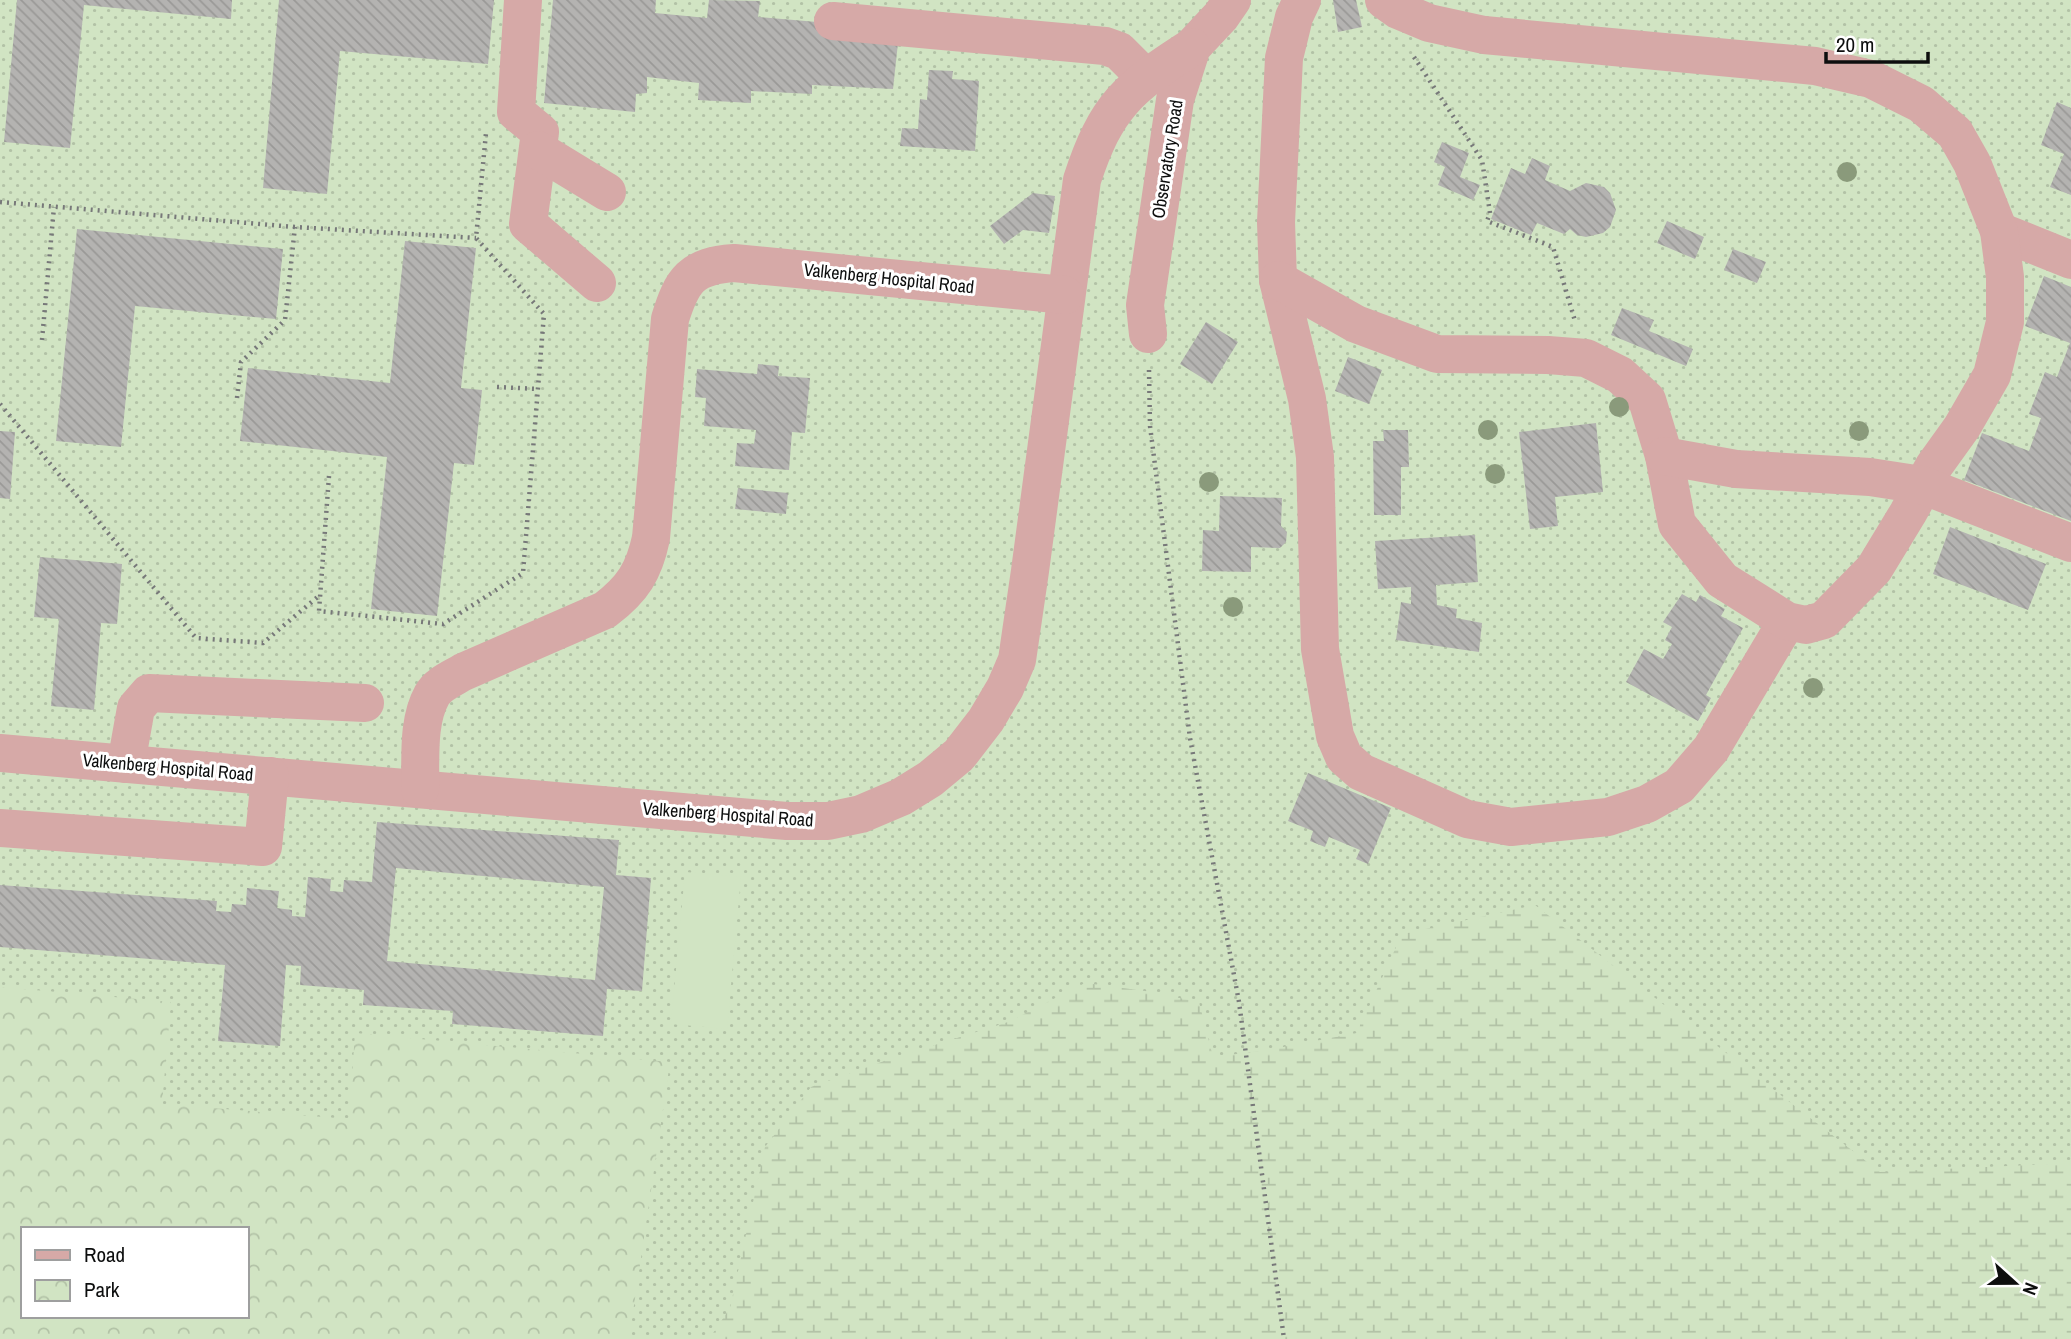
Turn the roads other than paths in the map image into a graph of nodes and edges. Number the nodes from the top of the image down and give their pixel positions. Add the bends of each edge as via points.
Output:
1 (523, 0) edge
2 (1232, 0) edge
3 (1302, 0) edge
4 (1391, 5) edge
5 (833, 21) dead end
6 (1192, 47) junction
7 (1145, 77) junction
8 (538, 150) junction
9 (607, 192) dead end
10 (1999, 231) junction
11 (2071, 260) edge
12 (1278, 280) junction
13 (597, 284) dead end
14 (1065, 295) junction
15 (1148, 334) road end
16 (1664, 456) junction
17 (1922, 485) junction
18 (2071, 543) edge
19 (1787, 621) junction
20 (365, 702) dead end
21 (0, 753) edge
22 (126, 764) junction
23 (270, 776) junction
24 (420, 789) junction
25 (0, 828) edge

1 - 8 street via 516,112 540,132
2 - 6 street, Observatory Road
3 - 12 street via 1284,58 1276,222
4 - 10 street via 1429,23 1484,35 1755,59 1871,79 1922,104 1955,134 1972,163
5 - 7 street via 1105,46 1119,51
6 - 7 street, Valkenberg Hospital Road
6 - 15 street, Observatory Road via 1169,137 1145,305
7 - 14 street, Valkenberg Hospital Road via 1125,96 1093,147 1082,180
8 - 9 street
8 - 13 street via 528,224
10 - 11 street
10 - 17 street via 2005,322 1993,375
12 - 16 street via 1356,324 1437,354 1586,358 1620,375 1647,400
12 - 19 street via 1307,399 1315,457 1321,649 1335,736 1344,757 1361,772 1468,819 1511,827 1608,817 1647,804 1679,786 1711,749
14 - 24 street, Valkenberg Hospital Road via 734,263 713,264 692,275 678,292 670,319 651,538 638,577 624,596 605,610 463,672 433,694 423,721
14 - 24 street, Valkenberg Hospital Road via 1017,660 986,720 959,755 930,779 861,814 828,821
16 - 17 street via 1737,469
16 - 19 street via 1678,524 1722,580
17 - 18 street
17 - 19 street via 1874,569 1824,620 1806,625
20 - 22 street via 149,693 136,708
21 - 22 street, Valkenberg Hospital Road
22 - 23 street, Valkenberg Hospital Road
23 - 24 street, Valkenberg Hospital Road
23 - 25 street via 263,847

